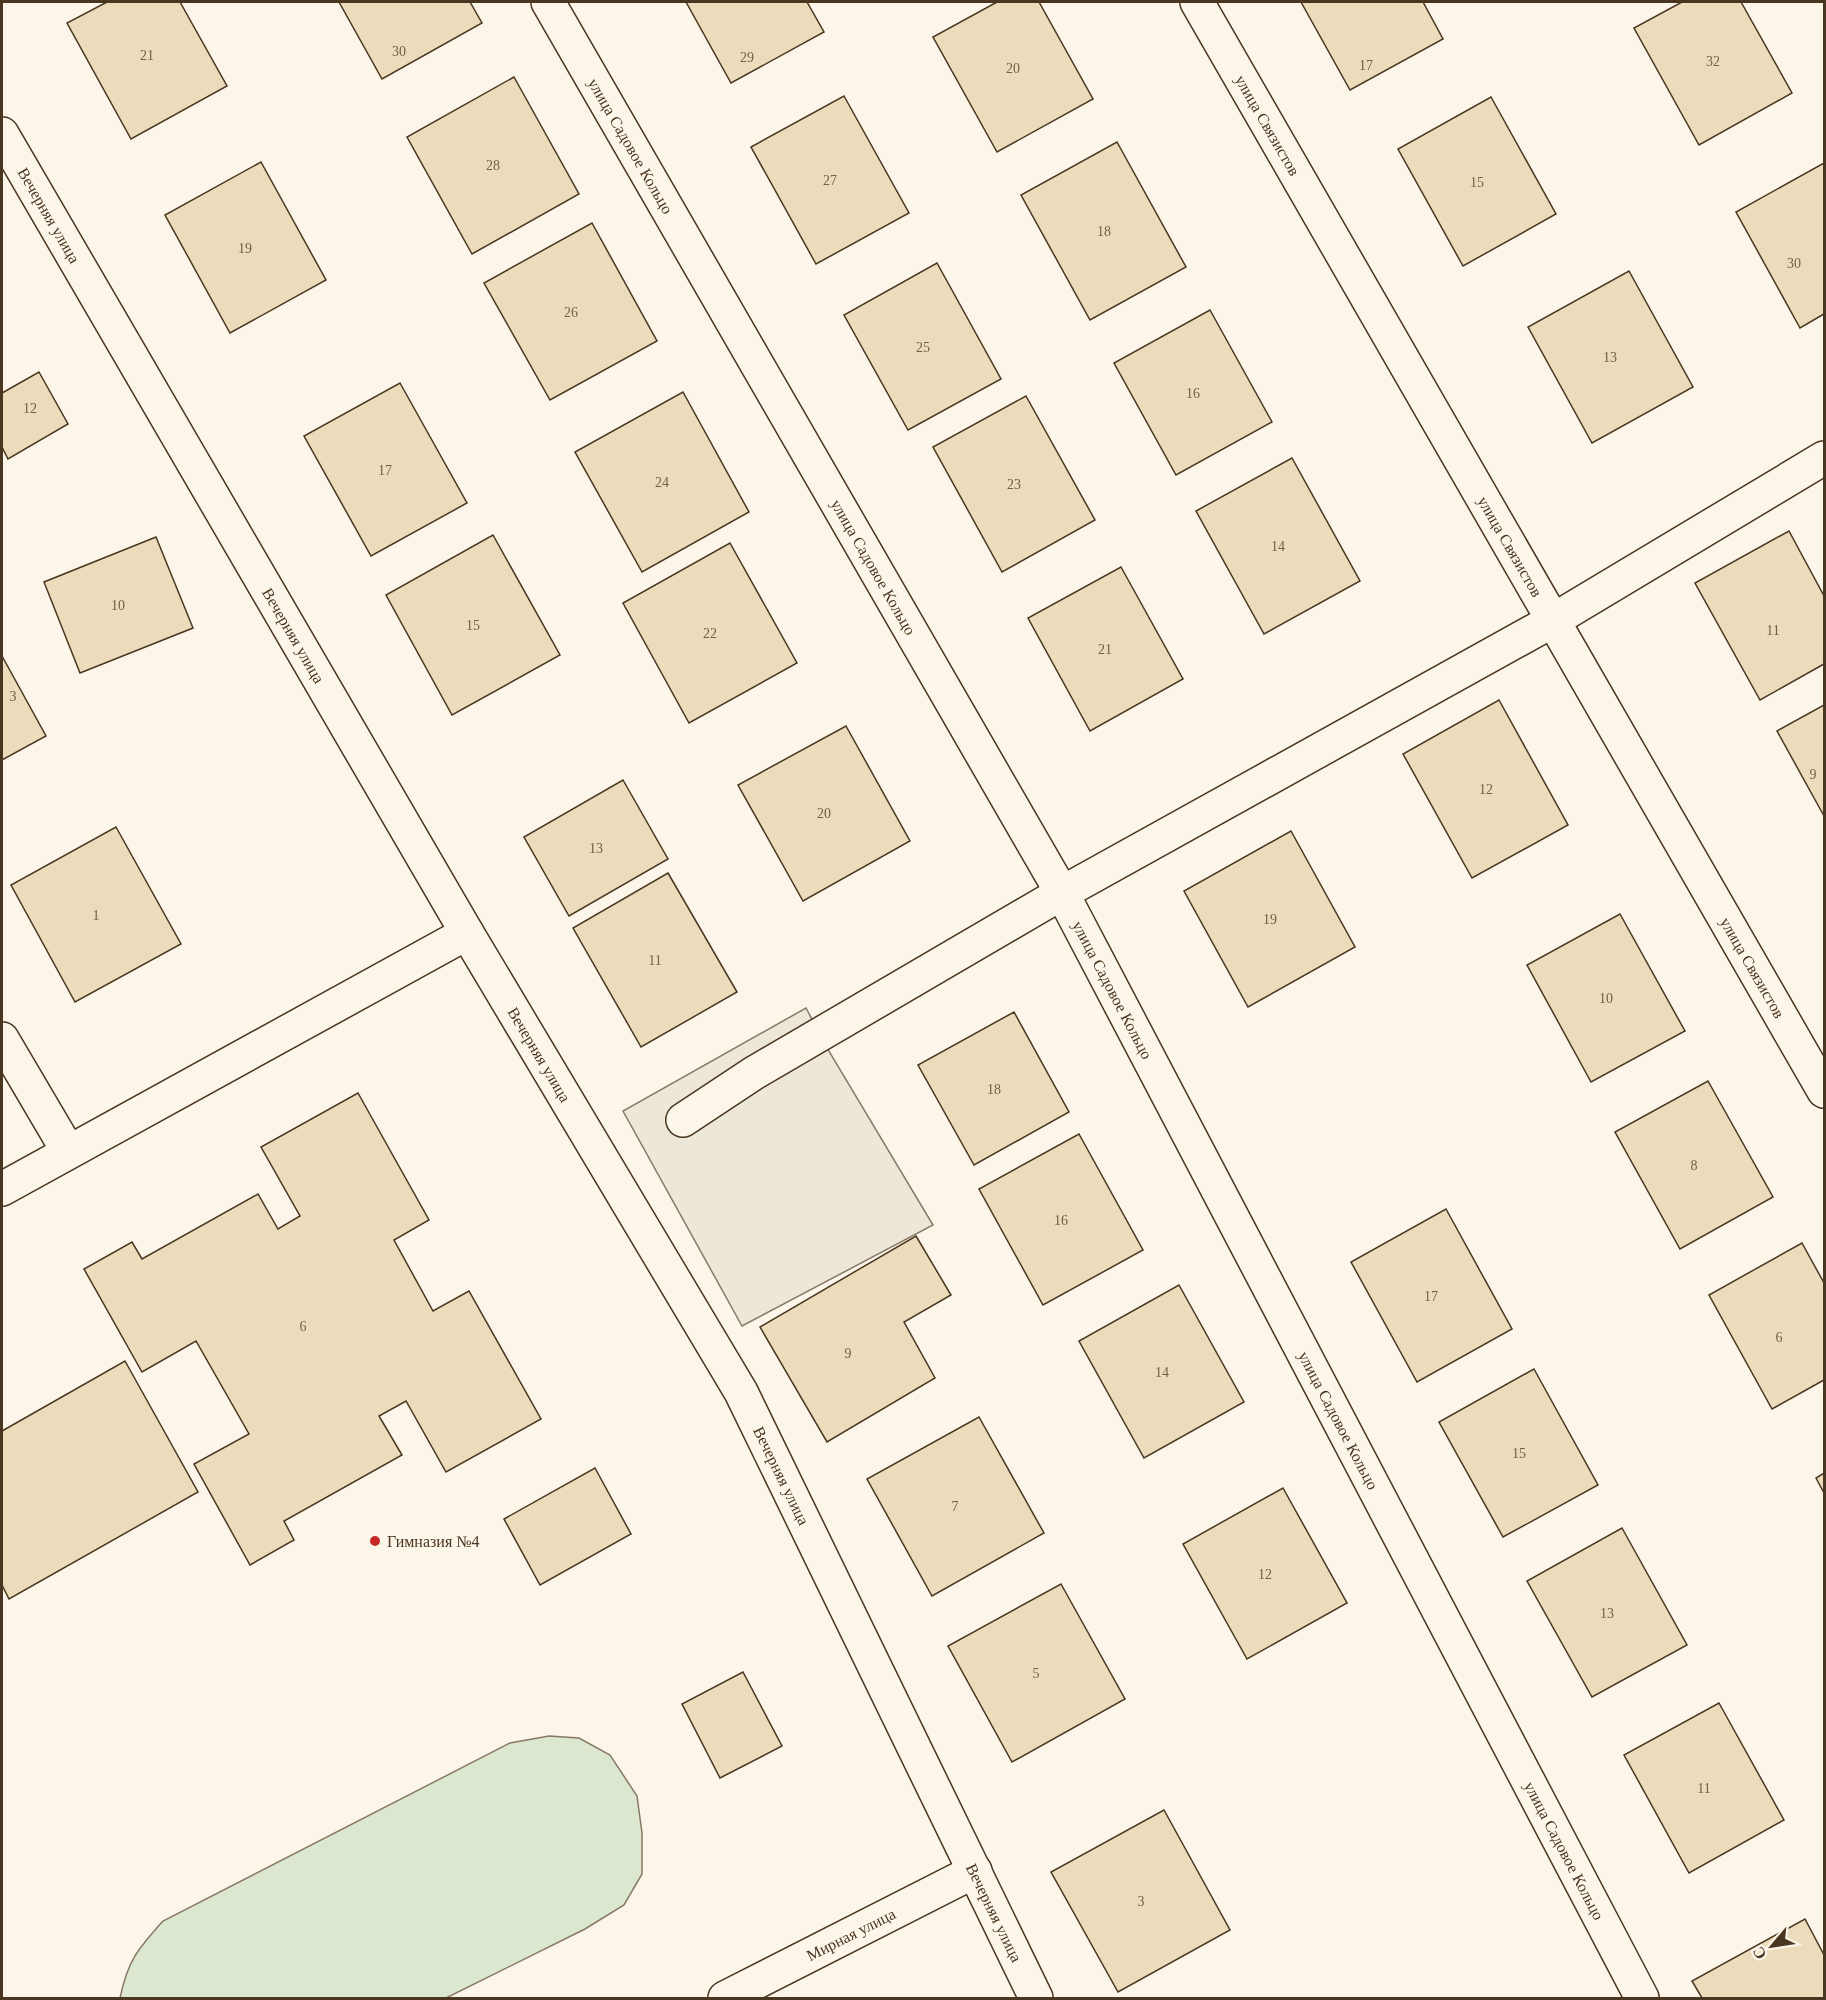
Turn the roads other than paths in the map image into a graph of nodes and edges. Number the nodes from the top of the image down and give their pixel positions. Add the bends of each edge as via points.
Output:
1 (548, 2) edge
2 (1197, 2) edge
3 (2, 134) edge
4 (1824, 458) edge
5 (1552, 621) junction
6 (1062, 893) junction
7 (467, 933) junction
8 (2, 1039) edge
9 (1824, 1091) edge
10 (683, 1120) dead end
11 (68, 1151) junction
12 (2, 1189) edge
13 (975, 1871) junction
14 (725, 1998) edge
15 (1036, 1998) edge
16 (1642, 1998) edge

1 - 6 street, улица Садовое Кольцо
2 - 5 street, улица Связистов
3 - 7 street, Вечерняя улица
4 - 5 street
5 - 6 street
5 - 9 street, улица Связистов
6 - 10 street via 754,1073
6 - 16 street, улица Садовое Кольцо
7 - 11 street
7 - 13 street, Вечерняя улица via 741,1392
8 - 11 street
11 - 12 street
13 - 14 street, Мирная улица
13 - 15 street, Вечерняя улица

